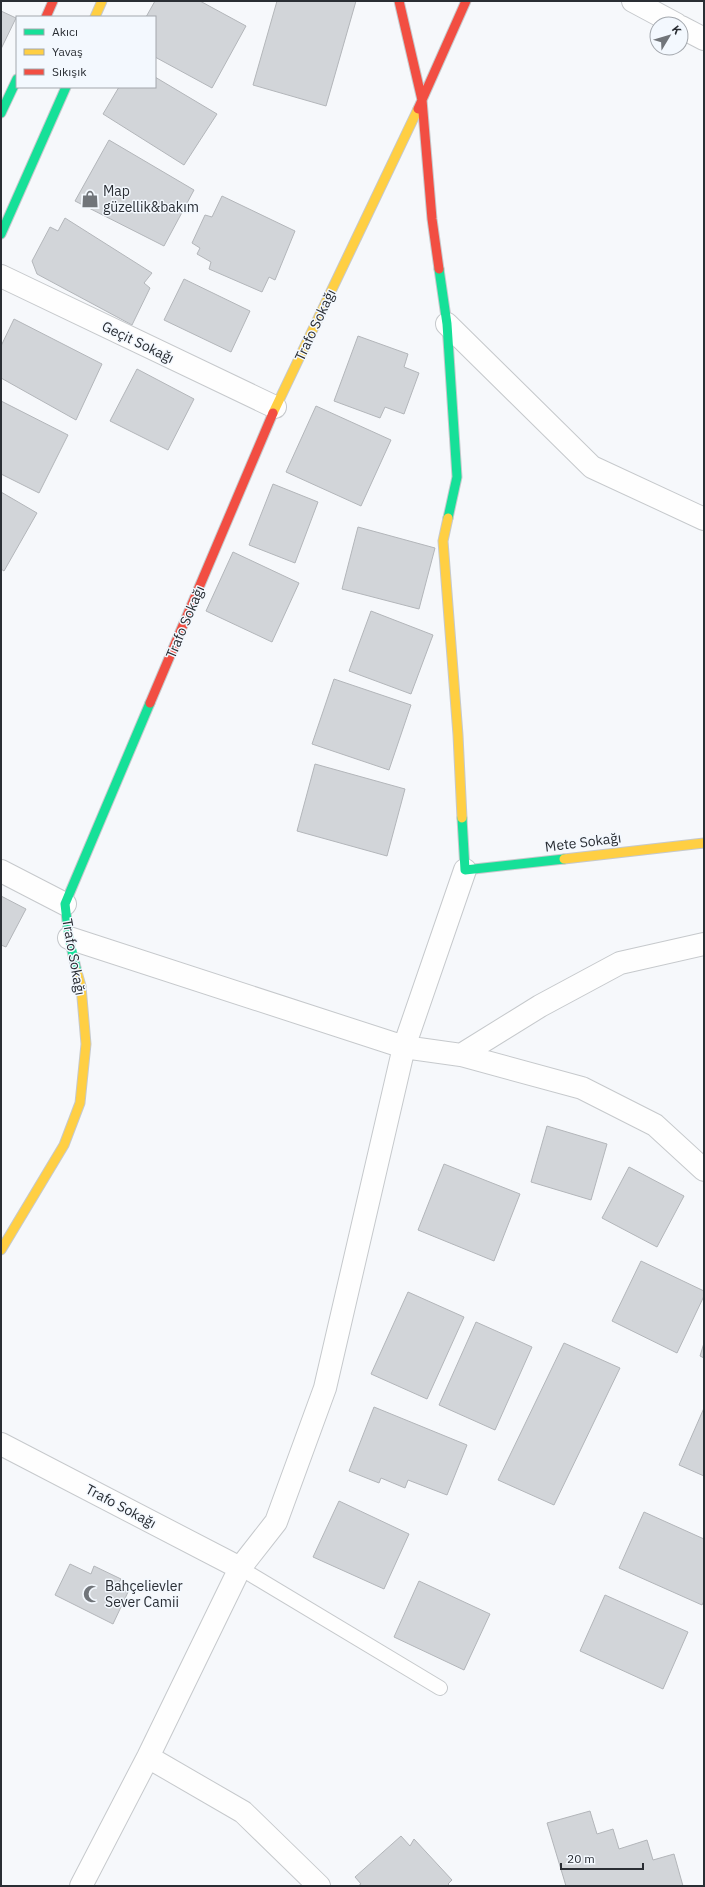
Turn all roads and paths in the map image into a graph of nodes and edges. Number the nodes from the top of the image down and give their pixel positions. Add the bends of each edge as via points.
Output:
1 (53, 1) edge
2 (102, 1) edge
3 (399, 1) edge
4 (466, 1) edge
5 (633, 1) edge
6 (46, 16) edge
7 (95, 16) edge
8 (661, 16) edge
9 (689, 31) edge
10 (704, 39) edge
11 (16, 81) edge
12 (66, 88) edge
13 (422, 100) junction
14 (1, 113) edge
15 (1, 234) edge
16 (1, 276) edge
17 (446, 324) junction
18 (275, 408) junction
19 (704, 519) edge
20 (704, 843) edge
21 (465, 870) junction
22 (1, 871) edge
23 (66, 904) junction
24 (69, 938) junction
25 (704, 944) edge
26 (404, 1047) junction
27 (461, 1055) junction
28 (704, 1170) edge
29 (1, 1250) edge
30 (1, 1444) edge
31 (240, 1568) junction
32 (440, 1688) dead end
33 (148, 1757) junction
34 (81, 1886) edge
35 (319, 1886) edge

1 - 6 main road
2 - 7 main road
3 - 13 main road
4 - 13 main road, Trafo Sokağı
5 - 8 street
9 - 10 street
11 - 14 main road
12 - 15 main road
13 - 17 main road via 432,219
13 - 18 main road, Trafo Sokağı
16 - 18 street, Geçit Sokağı
17 - 19 street via 592,467
17 - 21 main road via 457,478 443,541 458,735
18 - 23 main road, Trafo Sokağı
20 - 21 main road, Mete Sokağı
21 - 26 street
22 - 23 street
23 - 24 main road, Trafo Sokağı
24 - 26 street
24 - 29 main road, Trafo Sokağı via 81,986 86,1044 80,1103 64,1145
25 - 27 street via 620,963 540,1006
26 - 27 street
26 - 31 street via 324,1388 276,1522
27 - 28 street via 582,1088 655,1125
30 - 31 street, Trafo Sokağı
31 - 32 lane
31 - 33 street
33 - 34 street
33 - 35 street via 243,1812

